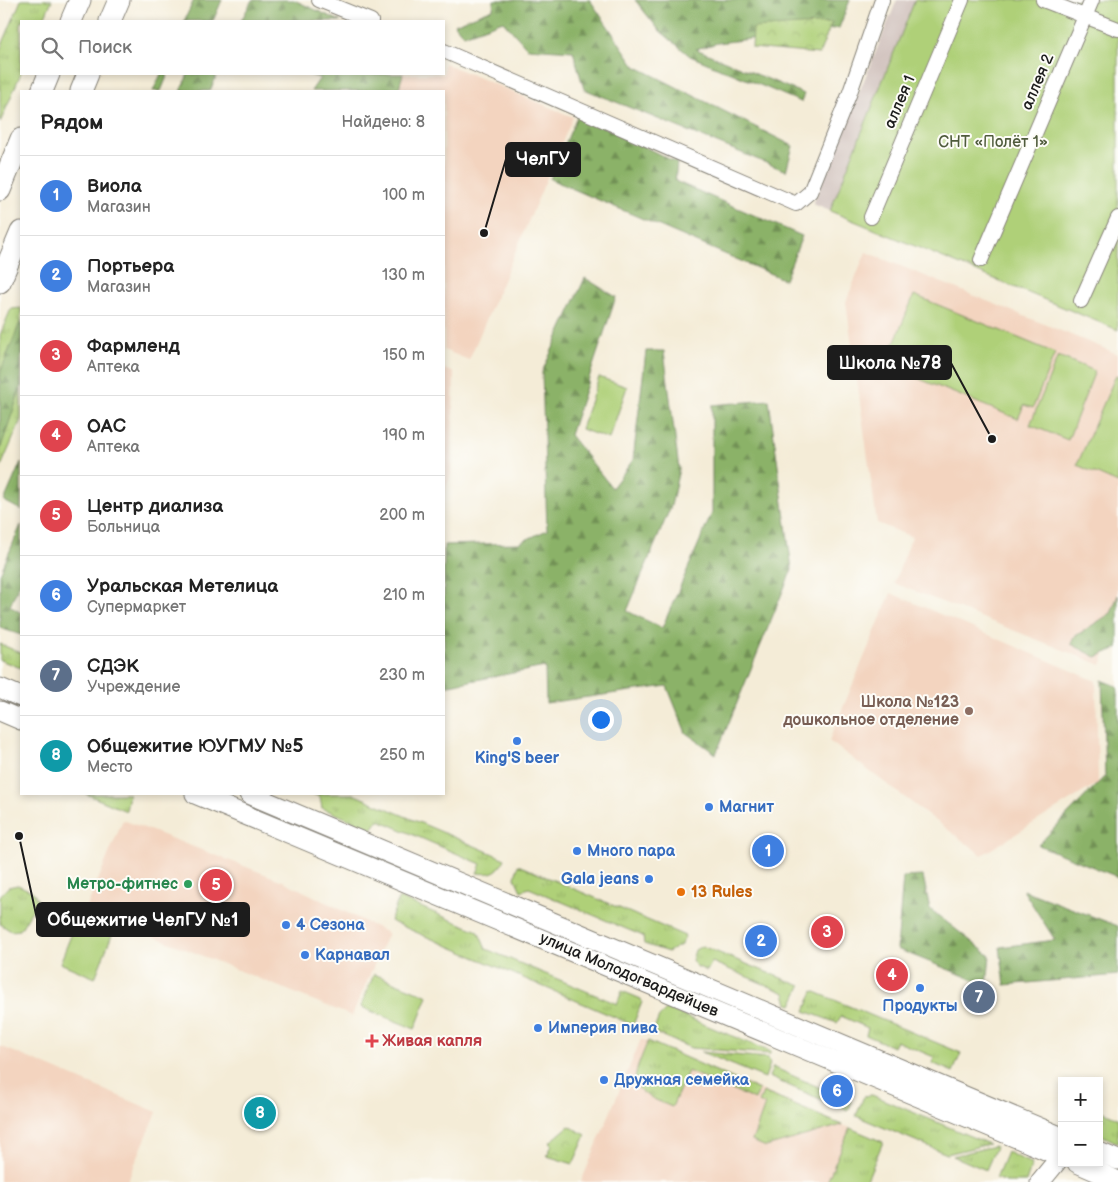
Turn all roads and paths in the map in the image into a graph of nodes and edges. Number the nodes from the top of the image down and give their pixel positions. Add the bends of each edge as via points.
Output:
1 (80, 0) edge
2 (119, 0) edge
3 (319, 0) edge
4 (882, 0) edge
5 (962, 0) edge
6 (1043, 0) edge
7 (1092, 0) edge
8 (1086, 16) junction
9 (71, 20) edge
10 (110, 20) edge
11 (369, 20) edge
12 (1118, 29) edge
13 (445, 52) edge
14 (49, 75) edge
15 (88, 75) edge
16 (42, 90) edge
17 (80, 90) edge
18 (20, 141) edge
19 (0, 189) edge
20 (871, 217) dead end
21 (1118, 218) edge
22 (20, 234) edge
23 (981, 260) dead end
24 (0, 282) edge
25 (1081, 301) dead end
26 (0, 688) edge
27 (20, 697) edge
28 (0, 711) edge
29 (20, 720) edge
30 (198, 795) edge
31 (251, 795) edge
32 (1058, 1135) edge
33 (1058, 1154) edge
34 (1103, 1154) edge
35 (1118, 1160) edge
36 (1058, 1161) edge
37 (1086, 1167) edge
38 (1118, 1181) edge
39 (1040, 1182) edge

1 - 9 main road
2 - 10 main road
3 - 11 street
4 - 13 street via 810,192 796,204
5 - 20 street, аллея 1
6 - 8 street
7 - 8 street, аллея 2
8 - 12 street
8 - 23 street, аллея 2
14 - 16 main road
15 - 17 main road
18 - 19 main road
21 - 25 street
22 - 24 main road
26 - 27 main road
28 - 29 main road
30 - 33 main road, улица Молодогвардейцев
31 - 32 main road, улица Молодогвардейцев
34 - 35 main road
36 - 39 main road
37 - 38 main road

